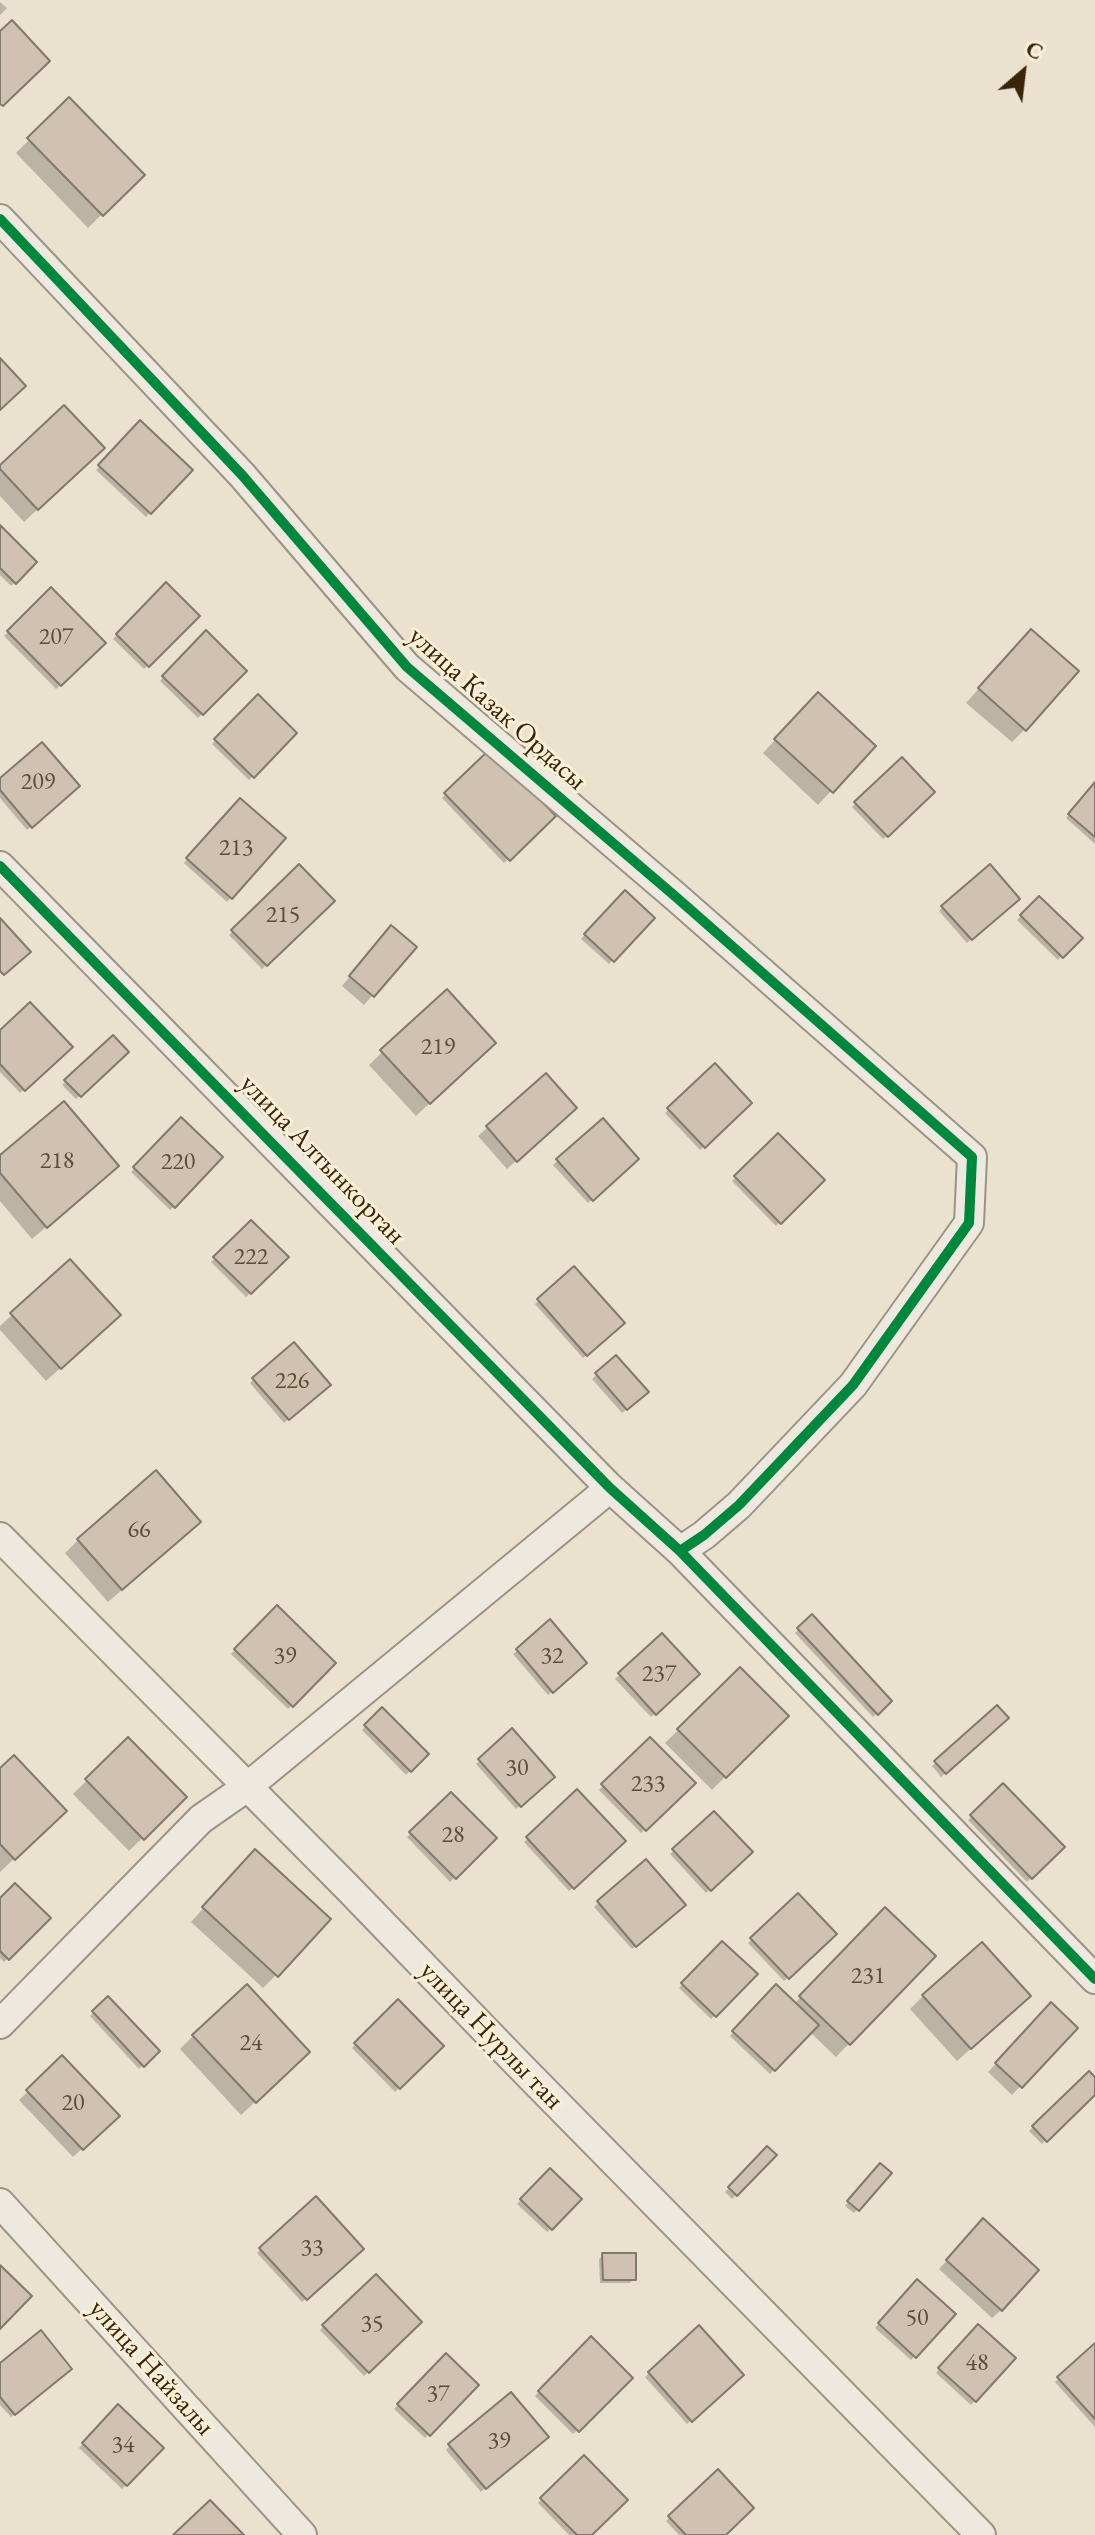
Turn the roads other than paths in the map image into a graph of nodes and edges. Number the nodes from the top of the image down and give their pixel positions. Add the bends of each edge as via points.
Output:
1 (0, 219) edge
2 (0, 866) edge
3 (610, 1488) junction
4 (0, 1537) edge
5 (680, 1551) junction
6 (247, 1787) junction
7 (1095, 1979) edge
8 (0, 2024) edge
9 (0, 2203) edge
10 (302, 2535) edge
11 (981, 2535) edge

1 - 5 street, улица Казак Ордасы via 242,475 407,667 972,1157 969,1223 853,1385 739,1505
2 - 3 street, улица Алтынкорган
3 - 5 street, улица Алтынкорган
3 - 6 street
4 - 6 street, улица Нурлы тан
5 - 7 street, улица Алтынкорган
6 - 8 street via 201,1819
6 - 11 street, улица Нурлы тан
9 - 10 street, улица Найзалы

